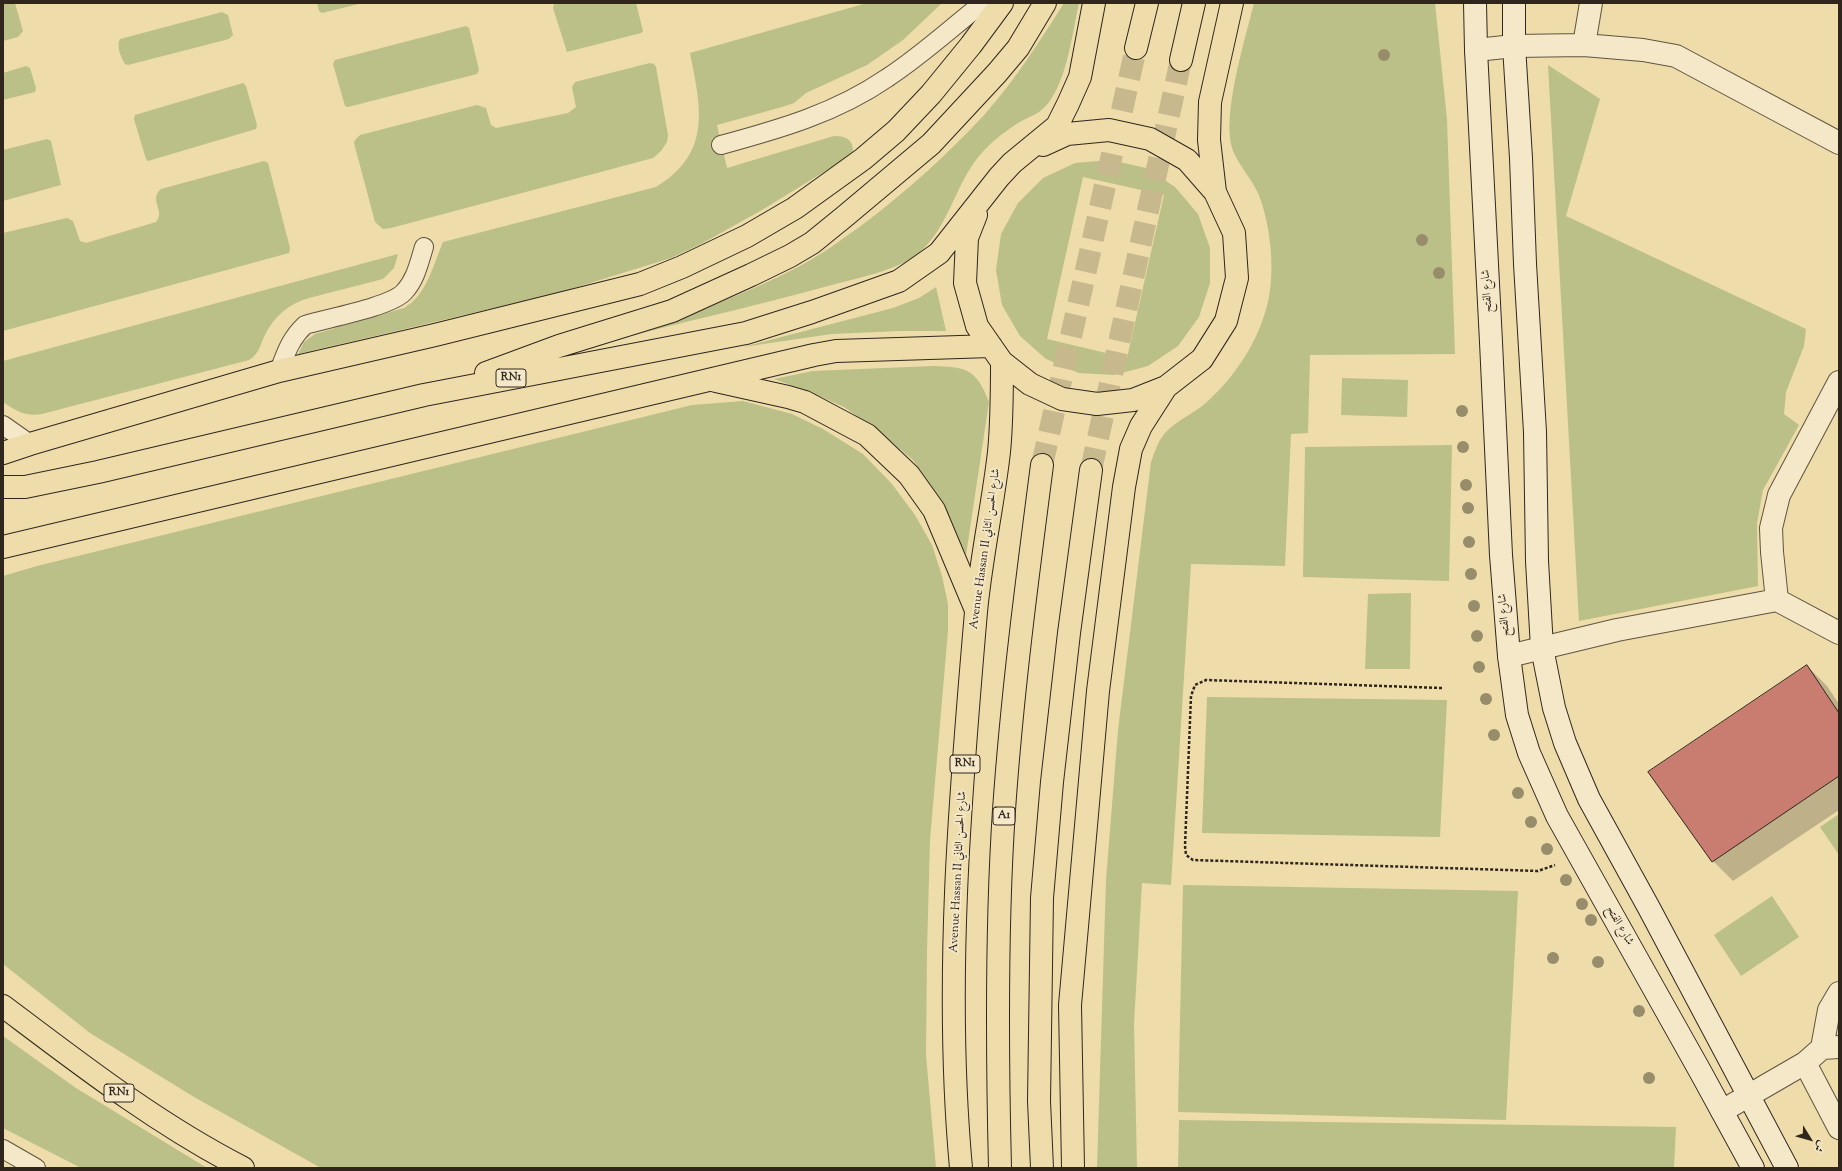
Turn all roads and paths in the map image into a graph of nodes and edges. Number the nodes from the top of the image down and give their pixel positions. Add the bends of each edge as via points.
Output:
1 (983, 3) edge
2 (1002, 3) edge
3 (1045, 3) edge
4 (1094, 3) edge
5 (1147, 3) edge
6 (1194, 3) edge
7 (1232, 3) edge
8 (1475, 3) edge
9 (1514, 3) edge
10 (1591, 3) edge
11 (1584, 45) junction
12 (1514, 46) junction
13 (1136, 48) tunnel mouth
14 (1476, 50) junction
15 (1181, 60) tunnel mouth
16 (1839, 143) edge
17 (722, 145) dead end
18 (1028, 151) junction
19 (1215, 192) junction
20 (983, 197) junction
21 (424, 247) dead end
22 (996, 354) junction
23 (279, 371) junction
24 (711, 380) junction
25 (1839, 382) edge
26 (1166, 387) junction
27 (424, 396) junction
28 (3, 425) edge
29 (30, 444) junction
30 (3, 453) edge
31 (1042, 465) tunnel mouth
32 (1091, 470) tunnel mouth
33 (3, 487) edge
34 (25, 487) junction
35 (3, 496) edge
36 (3, 547) edge
37 (1777, 600) junction
38 (976, 610) junction
39 (1839, 633) edge
40 (1542, 648) junction
41 (1509, 656) junction
42 (1442, 688) dead end
43 (1579, 856) junction
44 (1839, 993) edge
45 (3, 1006) edge
46 (1831, 1048) edge
47 (1805, 1063) junction
48 (1749, 1096) junction
49 (1722, 1111) junction
50 (1839, 1128) edge
51 (3, 1150) edge
52 (36, 1168) edge
53 (243, 1168) edge
54 (961, 1168) edge
55 (1000, 1168) edge
56 (1042, 1168) edge
57 (1073, 1168) edge
58 (1753, 1168) edge
59 (1787, 1168) edge

1 - 17 lane via 887,79 833,109 781,129
2 - 23 highway via 931,94 896,131 863,159 795,208 747,236 640,284
3 - 27 highway via 1018,48 931,144 812,243 751,275 672,311 559,346
4 - 18 highway via 1080,77 1068,104 1057,126
5 - 13 highway
6 - 15 highway
7 - 19 highway via 1210,102 1209,140
8 - 14 street, شارع الفتح
9 - 12 street
10 - 11 street
11 - 12 street
11 - 16 street via 1643,50 1676,56
12 - 14 street
12 - 40 street via 1534,432
14 - 41 street, شارع الفتح via 1501,555
18 - 19 highway via 1067,134 1109,130 1150,139 1187,160
18 - 20 highway via 998,177
19 - 26 highway via 1234,233 1237,278 1226,321 1202,359
20 - 22 highway via 967,238 965,283 977,326
20 - 27 highway, RN1 via 939,253 899,281 812,312 746,333
21 - 23 lane via 415,275 404,292 390,302 305,325 288,347
22 - 24 highway via 814,354
22 - 26 highway via 1030,384 1062,399 1097,404 1133,400
22 - 38 highway, Avenue Hassan II شارع الحسن الثاني / RN1 via 1001,423 999,453
23 - 29 highway
24 - 36 highway
24 - 38 highway via 788,396 867,435 909,475 934,510
25 - 37 street via 1779,495 1771,528
26 - 57 highway via 1140,426 1131,449 1098,691 1070,1005
27 - 34 highway, RN1
28 - 29 lane
29 - 30 highway
31 - 55 highway, A1 via 1018,644 1004,810 998,937
32 - 56 highway via 1052,782 1042,898 1039,1093
33 - 34 highway, RN1
34 - 35 highway
37 - 39 street
37 - 40 street via 1617,630
38 - 54 highway, Avenue Hassan II شارع الحسن الثاني / RN1 via 956,886 954,1046
40 - 41 street
40 - 48 street via 1554,708 1565,743 1589,799
41 - 43 street, شارع الفتح via 1517,715 1529,753 1557,816
42 - 43 path via 1206,680 1195,686 1191,696 1186,855 1193,860 1538,871
43 - 49 street, شارع الفتح
44 - 46 street via 1830,1010
45 - 53 highway, RN1 via 118,1092
46 - 47 street
47 - 48 street
47 - 50 street
48 - 49 street
48 - 59 street
49 - 58 street, شارع الفتح
51 - 52 lane

